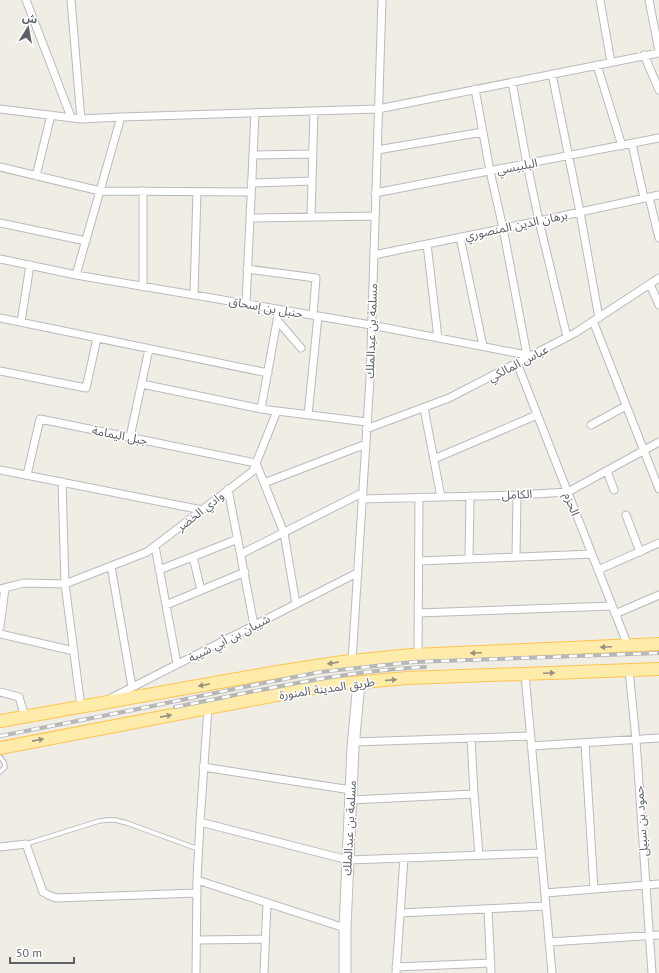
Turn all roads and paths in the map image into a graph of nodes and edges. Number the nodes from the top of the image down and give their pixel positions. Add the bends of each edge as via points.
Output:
1 (26, 0) edge
2 (71, 0) edge
3 (382, 0) edge
4 (600, 0) edge
5 (649, 0) edge
6 (659, 52) edge
7 (644, 55) junction
8 (611, 62) junction
9 (597, 65) junction
10 (552, 74) junction
11 (512, 82) junction
12 (475, 90) junction
13 (659, 90) edge
14 (0, 109) edge
15 (378, 109) junction
16 (314, 111) junction
17 (254, 113) junction
18 (51, 115) junction
19 (121, 116) junction
20 (71, 117) junction
21 (81, 118) junction
22 (483, 132) junction
23 (659, 138) edge
24 (632, 144) junction
25 (622, 146) junction
26 (377, 150) junction
27 (313, 154) junction
28 (252, 155) junction
29 (569, 156) junction
30 (527, 164) junction
31 (0, 167) edge
32 (490, 171) junction
33 (36, 176) junction
34 (312, 181) junction
35 (251, 183) junction
36 (100, 191) junction
37 (143, 192) junction
38 (197, 192) junction
39 (251, 192) junction
40 (375, 194) junction
41 (659, 195) edge
42 (646, 197) junction
43 (580, 212) junction
44 (375, 216) junction
45 (311, 217) junction
46 (250, 218) junction
47 (539, 221) junction
48 (0, 223) edge
49 (503, 228) junction
50 (460, 237) junction
51 (659, 238) edge
52 (86, 241) junction
53 (427, 244) junction
54 (374, 255) junction
55 (0, 259) edge
56 (30, 265) junction
57 (247, 269) junction
58 (76, 275) junction
59 (659, 278) edge
60 (650, 284) junction
61 (143, 287) junction
62 (194, 295) junction
63 (246, 304) junction
64 (659, 305) edge
65 (279, 310) junction
66 (315, 316) junction
67 (0, 318) edge
68 (278, 320) junction
69 (596, 320) junction
70 (21, 322) junction
71 (371, 325) junction
72 (567, 337) junction
73 (97, 338) junction
74 (438, 338) junction
75 (483, 346) junction
76 (301, 348) dead end
77 (149, 349) junction
78 (529, 355) junction
79 (517, 363) junction
80 (0, 371) edge
81 (268, 374) junction
82 (142, 384) junction
83 (626, 406) junction
84 (261, 408) junction
85 (424, 408) junction
86 (277, 411) junction
87 (308, 415) junction
88 (537, 415) junction
89 (367, 425) junction
90 (591, 425) dead end
91 (130, 437) junction
92 (659, 442) edge
93 (366, 444) junction
94 (644, 451) junction
95 (434, 459) junction
96 (256, 463) junction
97 (0, 470) edge
98 (607, 471) junction
99 (27, 475) junction
100 (62, 482) junction
101 (264, 483) junction
102 (228, 489) junction
103 (659, 489) edge
104 (614, 490) dead end
105 (568, 492) junction
106 (517, 495) junction
107 (362, 496) junction
108 (442, 496) junction
109 (470, 496) junction
110 (419, 497) junction
111 (202, 510) junction
112 (626, 515) dead end
113 (284, 533) junction
114 (238, 539) junction
115 (659, 543) edge
116 (154, 546) junction
117 (640, 552) junction
118 (241, 554) junction
119 (592, 554) junction
120 (193, 557) junction
121 (516, 557) junction
122 (469, 559) junction
123 (419, 561) junction
124 (112, 566) junction
125 (159, 570) junction
126 (598, 570) junction
127 (244, 572) junction
128 (358, 573) junction
129 (65, 584) junction
130 (3, 588) edge
131 (201, 590) junction
132 (659, 595) edge
133 (296, 604) junction
134 (166, 605) junction
135 (612, 606) junction
136 (418, 613) junction
137 (615, 614) junction
138 (254, 625) junction
139 (0, 627) edge
140 (0, 634) edge
141 (659, 644) edge
142 (628, 646) junction
143 (74, 652) junction
144 (418, 655) junction
145 (352, 661) junction
146 (177, 664) junction
147 (659, 669) edge
148 (629, 670) junction
149 (525, 674) junction
150 (359, 683) junction
151 (132, 687) junction
152 (0, 692) edge
153 (100, 703) junction
154 (81, 707) junction
155 (208, 708) junction
156 (25, 717) junction
157 (0, 721) edge
158 (530, 736) junction
159 (471, 738) junction
160 (659, 738) edge
161 (636, 740) junction
162 (354, 742) junction
163 (585, 743) junction
164 (531, 746) junction
165 (0, 748) edge
166 (0, 757) edge
167 (203, 768) junction
168 (0, 772) edge
169 (474, 794) junction
170 (351, 795) junction
171 (200, 822) junction
172 (26, 844) junction
173 (0, 848) edge
174 (198, 849) junction
175 (541, 853) junction
176 (479, 855) junction
177 (404, 858) junction
178 (348, 860) junction
179 (197, 880) junction
180 (659, 884) edge
181 (646, 885) junction
182 (594, 889) junction
183 (197, 893) junction
184 (545, 893) junction
185 (267, 903) junction
186 (546, 906) junction
187 (488, 909) junction
188 (400, 913) junction
189 (345, 928) junction
190 (650, 935) junction
191 (659, 935) edge
192 (266, 939) junction
193 (196, 940) junction
194 (549, 942) junction
195 (491, 963) junction
196 (396, 970) edge
197 (196, 973) edge
198 (264, 973) edge
199 (345, 973) edge
200 (491, 973) edge
201 (552, 973) edge
202 (652, 973) edge

1 - 20 street
2 - 21 street
3 - 15 street, مسلمة بن عبدالملك
4 - 8 street
5 - 6 street
6 - 7 street
7 - 8 street
7 - 13 street
8 - 9 street
9 - 10 street
9 - 25 street
10 - 11 street
10 - 29 street
11 - 12 street
11 - 30 street
12 - 15 street
12 - 22 street
14 - 18 street
15 - 16 street
15 - 26 street, مسلمة بن عبدالملك
16 - 17 street
16 - 27 street
17 - 19 street
17 - 28 street
18 - 20 street
18 - 33 street
19 - 21 street
19 - 36 street
20 - 21 street
22 - 26 street
22 - 32 street
23 - 24 street, البلبيسي
24 - 25 street, البلبيسي
24 - 42 street
25 - 29 street, البلبيسي
26 - 40 street, مسلمة بن عبدالملك
27 - 28 street
27 - 34 street
28 - 35 street
29 - 30 street, البلبيسي
29 - 43 street
30 - 32 street, البلبيسي
30 - 47 street
31 - 33 street
32 - 40 street, البلبيسي
32 - 49 street
33 - 36 street
34 - 35 street
34 - 45 street
35 - 39 street
36 - 37 street
36 - 52 street
37 - 38 street
37 - 61 street
38 - 39 street
38 - 62 street
39 - 46 street
40 - 44 street, مسلمة بن عبدالملك
41 - 42 street, برهان الدين المنصوري
42 - 43 street, برهان الدين المنصوري
42 - 51 street
43 - 47 street, برهان الدين المنصوري
43 - 69 street
44 - 45 street
44 - 54 street, مسلمة بن عبدالملك
45 - 46 street
46 - 57 street
47 - 49 street, برهان الدين المنصوري
47 - 72 street
48 - 52 street
49 - 50 street, برهان الدين المنصوري
49 - 78 street
50 - 53 street, برهان الدين المنصوري
50 - 75 street
52 - 58 street
53 - 54 street, برهان الدين المنصوري
53 - 74 street
54 - 71 street, مسلمة بن عبدالملك
55 - 56 street, حنبل بن إسحاق
56 - 58 street, حنبل بن إسحاق
56 - 70 street
57 - 63 street
57 - 66 street via 316,278
58 - 61 street, حنبل بن إسحاق
59 - 60 street, عباس المالكي
60 - 64 street
60 - 69 street, عباس المالكي
61 - 62 street, حنبل بن إسحاق
62 - 63 street, حنبل بن إسحاق
63 - 65 street, حنبل بن إسحاق
65 - 66 street, حنبل بن إسحاق
65 - 68 street
66 - 71 street, حنبل بن إسحاق
66 - 87 street
67 - 70 street
68 - 76 street
68 - 81 street
69 - 72 street, عباس المالكي
69 - 83 street
70 - 73 street
71 - 74 street, حنبل بن إسحاق
71 - 89 street, مسلمة بن عبدالملك
72 - 78 street, عباس المالكي
73 - 77 street
73 - 80 street via 86,388
74 - 75 street, حنبل بن إسحاق
75 - 78 street, حنبل بن إسحاق
77 - 81 street
77 - 82 street
78 - 79 street, عباس المالكي
79 - 85 street, عباس المالكي
79 - 88 street, الحزم
81 - 84 street
82 - 84 street
82 - 91 street
83 - 90 street
83 - 94 street
84 - 86 street
85 - 89 street, عباس المالكي
85 - 95 street
86 - 87 street
86 - 96 street, وادي الخضر
87 - 89 street
88 - 95 street
88 - 105 street, الحزم
89 - 93 street, مسلمة بن عبدالملك
91 - 96 street, جبل اليمامة
91 - 99 street, جبل اليمامة via 40,419
92 - 94 street, الكامل
93 - 101 street
93 - 107 street, مسلمة بن عبدالملك
94 - 98 street, الكامل
94 - 103 street
95 - 108 street
96 - 101 street
96 - 102 street, وادي الخضر via 253,471
97 - 99 street
98 - 104 street
98 - 105 street, الكامل
99 - 100 street
100 - 111 street
100 - 129 street
101 - 113 street
102 - 111 street, وادي الخضر
102 - 114 street
105 - 106 street, الكامل
105 - 119 street, الحزم
106 - 109 street, الكامل
106 - 121 street
107 - 110 street, الكامل
107 - 113 street, الكامل
107 - 128 street, مسلمة بن عبدالملك
108 - 109 street, الكامل
108 - 110 street, الكامل
109 - 122 street
110 - 123 street
111 - 116 street, وادي الخضر
112 - 117 street
113 - 118 street, الكامل
113 - 133 street
114 - 118 street
114 - 120 street
115 - 117 street
116 - 124 street, وادي الخضر via 147,552
116 - 125 street
117 - 126 street
118 - 127 street
119 - 121 street
119 - 126 street, الحزم
120 - 125 street
120 - 131 street
121 - 122 street
122 - 123 street
123 - 136 street
124 - 129 street, وادي الخضر
124 - 151 street
125 - 134 street
126 - 135 street, الحزم
127 - 131 street
127 - 138 street
128 - 133 street, شيبان بن أبي شيبة
128 - 145 street, مسلمة بن عبدالملك
129 - 130 street, وادي الخضر via 24,583
129 - 143 street
130 - 139 street
131 - 134 street
132 - 137 street
133 - 138 street, شيبان بن أبي شيبة
134 - 146 street
135 - 136 street
135 - 137 street, الحزم
136 - 144 street
137 - 142 street, الحزم
138 - 146 street, شيبان بن أبي شيبة
140 - 143 street
141 - 142 main road, طريق المدينة المنورة
142 -> 144 main road, طريق المدينة المنورة
143 - 154 street
144 - 145 main road, طريق المدينة المنورة
145 -> 153 main road, طريق المدينة المنورة
146 - 151 street, شيبان بن أبي شيبة
147 - 148 main road, طريق المدينة المنورة
149 -> 148 main road, طريق المدينة المنورة
148 - 161 street, حمود بن سبيل
150 -> 149 main road, طريق المدينة المنورة via 407,678
149 - 158 street
150 - 155 main road, طريق المدينة المنورة via 329,685
150 - 162 main road, مسلمة بن عبدالملك
151 - 153 street, شيبان بن أبي شيبة
152 - 156 street via 19,697
153 - 154 main road, طريق المدينة المنورة
154 - 156 main road, طريق المدينة المنورة
165 -> 155 main road, طريق المدينة المنورة
155 - 167 street
156 - 157 main road, طريق المدينة المنورة
158 - 159 street
158 - 164 street
159 - 162 street
159 - 169 street
160 - 161 street
161 - 163 street
161 - 181 street, حمود بن سبيل
162 - 170 main road, مسلمة بن عبدالملك
163 - 164 street
163 - 182 street
164 - 175 street
166 - 168 lane via 5,767
167 - 170 street
167 - 171 street
169 - 170 street
169 - 176 street
170 - 178 main road, مسلمة بن عبدالملك
171 - 174 street
171 - 178 street
172 - 173 street
172 - 174 lane via 103,820 115,820
172 - 183 street via 43,892 56,898
174 - 179 street
175 - 176 street
175 - 184 street
176 - 177 street
177 - 178 street
177 - 188 street
178 - 189 main road, مسلمة بن عبدالملك
179 - 183 street
179 - 185 street
180 - 181 street
181 - 182 street
181 - 190 street, حمود بن سبيل
182 - 184 street
183 - 193 street
184 - 186 street
185 - 189 street
185 - 192 street
186 - 187 street
186 - 194 street
187 - 188 street
187 - 195 street
188 - 196 street
189 - 199 main road, مسلمة بن عبدالملك
190 - 191 street
190 - 194 street
190 - 202 street, حمود بن سبيل
192 - 193 street
192 - 198 street
193 - 197 street
194 - 201 street
195 - 196 street
195 - 200 street

